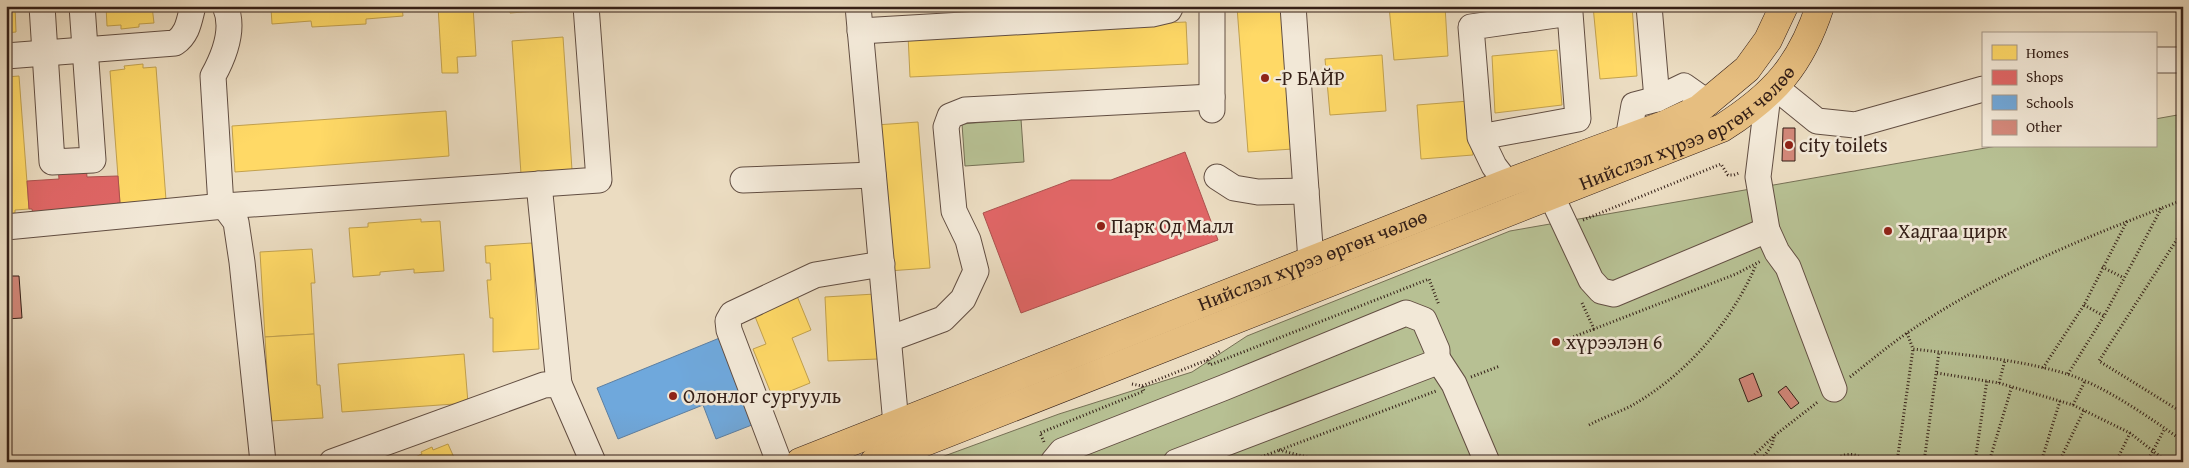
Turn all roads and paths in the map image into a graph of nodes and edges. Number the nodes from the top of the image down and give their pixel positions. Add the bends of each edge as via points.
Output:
1 (42, 6) edge
2 (82, 6) edge
3 (193, 6) edge
4 (225, 6) edge
5 (586, 6) edge
6 (858, 6) edge
7 (1171, 6) edge
8 (1212, 6) edge
9 (1293, 6) edge
10 (1649, 6) edge
11 (1784, 6) edge
12 (1820, 6) edge
13 (1470, 17) edge
14 (860, 31) junction
15 (85, 50) junction
16 (45, 53) junction
17 (6, 56) edge
18 (2156, 60) edge
19 (2183, 60) edge
20 (1982, 89) edge
21 (1772, 91) junction
22 (1657, 99) junction
23 (1708, 103) junction
24 (1480, 137) junction
25 (1628, 139) junction
26 (1741, 172) dead end
27 (873, 175) junction
28 (1217, 177) dead end
29 (743, 180) dead end
30 (539, 184) junction
31 (1507, 184) junction
32 (1306, 191) junction
33 (1551, 195) junction
34 (2183, 200) edge
35 (223, 206) junction
36 (2162, 207) junction
37 (1580, 216) dead end
38 (2127, 221) junction
39 (6, 227) edge
40 (1767, 230) junction
41 (2183, 230) edge
42 (882, 264) junction
43 (1298, 266) junction
44 (2102, 267) junction
45 (2124, 278) junction
46 (1296, 295) junction
47 (1582, 302) dead end
48 (2084, 304) junction
49 (1439, 306) dead end
50 (2104, 316) junction
51 (1594, 329) junction
52 (1907, 333) junction
53 (888, 339) junction
54 (1557, 343) dead end
55 (1223, 348) dead end
56 (1913, 349) junction
57 (1939, 352) junction
58 (1437, 358) junction
59 (1207, 360) junction
60 (2005, 360) junction
61 (1500, 366) dead end
62 (2043, 368) junction
63 (1937, 373) junction
64 (2068, 374) junction
65 (1987, 380) junction
66 (2085, 381) junction
67 (1999, 383) junction
68 (559, 384) junction
69 (1454, 384) junction
70 (1142, 386) dead end
71 (2012, 386) junction
72 (1834, 389) junction
73 (2060, 401) junction
74 (2073, 405) junction
75 (2084, 410) junction
76 (2183, 413) edge
77 (896, 424) junction
78 (1588, 425) dead end
79 (2165, 428) junction
80 (2130, 433) junction
81 (1774, 436) junction
82 (2183, 441) edge
83 (1279, 450) junction
84 (2154, 451) junction
85 (904, 455) edge
86 (263, 462) edge
87 (332, 462) edge
88 (593, 462) edge
89 (779, 462) edge
90 (800, 462) edge
91 (874, 462) edge
92 (1053, 462) edge
93 (1176, 462) edge
94 (1248, 462) edge
95 (1326, 462) edge
96 (1488, 462) edge
97 (1747, 462) edge
98 (1760, 462) edge
99 (1832, 462) edge
100 (1868, 462) edge
101 (1897, 462) edge
102 (1924, 462) edge
103 (1975, 462) edge
104 (1989, 462) edge
105 (2041, 462) edge
106 (2059, 462) edge
107 (2116, 462) edge
108 (2148, 462) edge
109 (2166, 462) edge

1 - 16 street
2 - 15 street
3 - 15 street via 184,36 175,44
4 - 35 street via 227,39 213,76
5 - 30 street via 599,180
6 - 14 street
7 - 14 street via 1169,10 1152,14
8 - 53 street via 1212,103 966,110 950,116 946,127 954,211 968,240 976,272 963,299 943,319
9 - 32 street
10 - 22 street
11 - 23 main road, Нийслэл хүрээ өргөн чөлөө via 1768,40 1748,69
12 - 21 main road, Нийслэл хүрээ өргөн чөлөө via 1812,32
13 - 24 street
13 - 24 street via 1570,13 1578,119
14 - 27 street
15 - 16 street
15 - 16 street via 93,160 52,162
16 - 17 street
18 - 19 street
20 - 21 street via 1855,125 1817,121
21 - 33 main road, Нийслэл хүрээ өргөн чөлөө via 1722,128
21 - 40 street via 1758,177
22 - 23 street via 1684,86
22 - 25 street via 1634,105
23 - 25 main road, Нийслэл хүрээ өргөн чөлөө
24 - 31 street
25 - 31 main road, Нийслэл хүрээ өргөн чөлөө
26 - 37 path via 1728,175 1721,164 1579,222
27 - 29 street
27 - 42 street
28 - 32 street via 1234,188 1258,192
30 - 35 street
30 - 68 street
31 - 43 main road, Нийслэл хүрээ өргөн чөлөө
32 - 43 street
33 - 40 street via 1592,280 1601,291 1614,294
33 - 46 main road, Нийслэл хүрээ өргөн чөлөө
34 - 36 path
35 - 39 street
35 - 86 street via 236,222
36 - 38 path
36 - 45 path
38 - 44 path
38 - 52 path via 2019,269
40 - 72 street via 1788,267
41 - 76 path via 2099,361
42 - 53 street
42 - 89 street via 815,275 732,314 728,321
43 - 46 main road
43 - 77 main road, Нийслэл хүрээ өргөн чөлөө
44 - 45 path
44 - 48 path
45 - 50 path
46 - 85 main road, Нийслэл хүрээ өргөн чөлөө
47 - 51 path
48 - 50 path
48 - 62 path
49 - 59 path via 1429,279 1210,366
50 - 64 path
51 - 54 path
51 - 78 path via 1756,264 1727,320 1675,376 1630,406
52 - 56 path
52 - 72 path
53 - 77 street
55 - 59 path
56 - 57 path
56 - 101 path
57 - 60 path
57 - 63 path
58 - 69 street
58 - 92 street via 1437,350 1424,320 1406,313 1062,451
58 - 93 street via 1432,364
59 - 70 path
60 - 62 path
60 - 67 path
61 - 69 path
62 - 64 path
63 - 65 path
63 - 102 path
64 - 66 path
65 - 67 path
65 - 103 path
66 - 74 path
66 - 79 path
67 - 71 path
68 - 87 street via 544,385
68 - 88 street
69 - 83 path
69 - 96 street
71 - 73 path
71 - 104 path
72 - 81 path
73 - 74 path
73 - 105 path
74 - 75 path
75 - 80 path
75 - 106 path
77 - 90 main road, Нийслэл хүрээ өргөн чөлөө
79 - 82 path
79 - 84 path
80 - 84 path
80 - 107 path
81 - 97 path
81 - 98 path via 1772,445
83 - 94 path
83 - 95 path
84 - 108 path
84 - 109 path
85 - 91 main road, Нийслэл хүрээ өргөн чөлөө
99 - 100 path via 1840,456 1853,454

